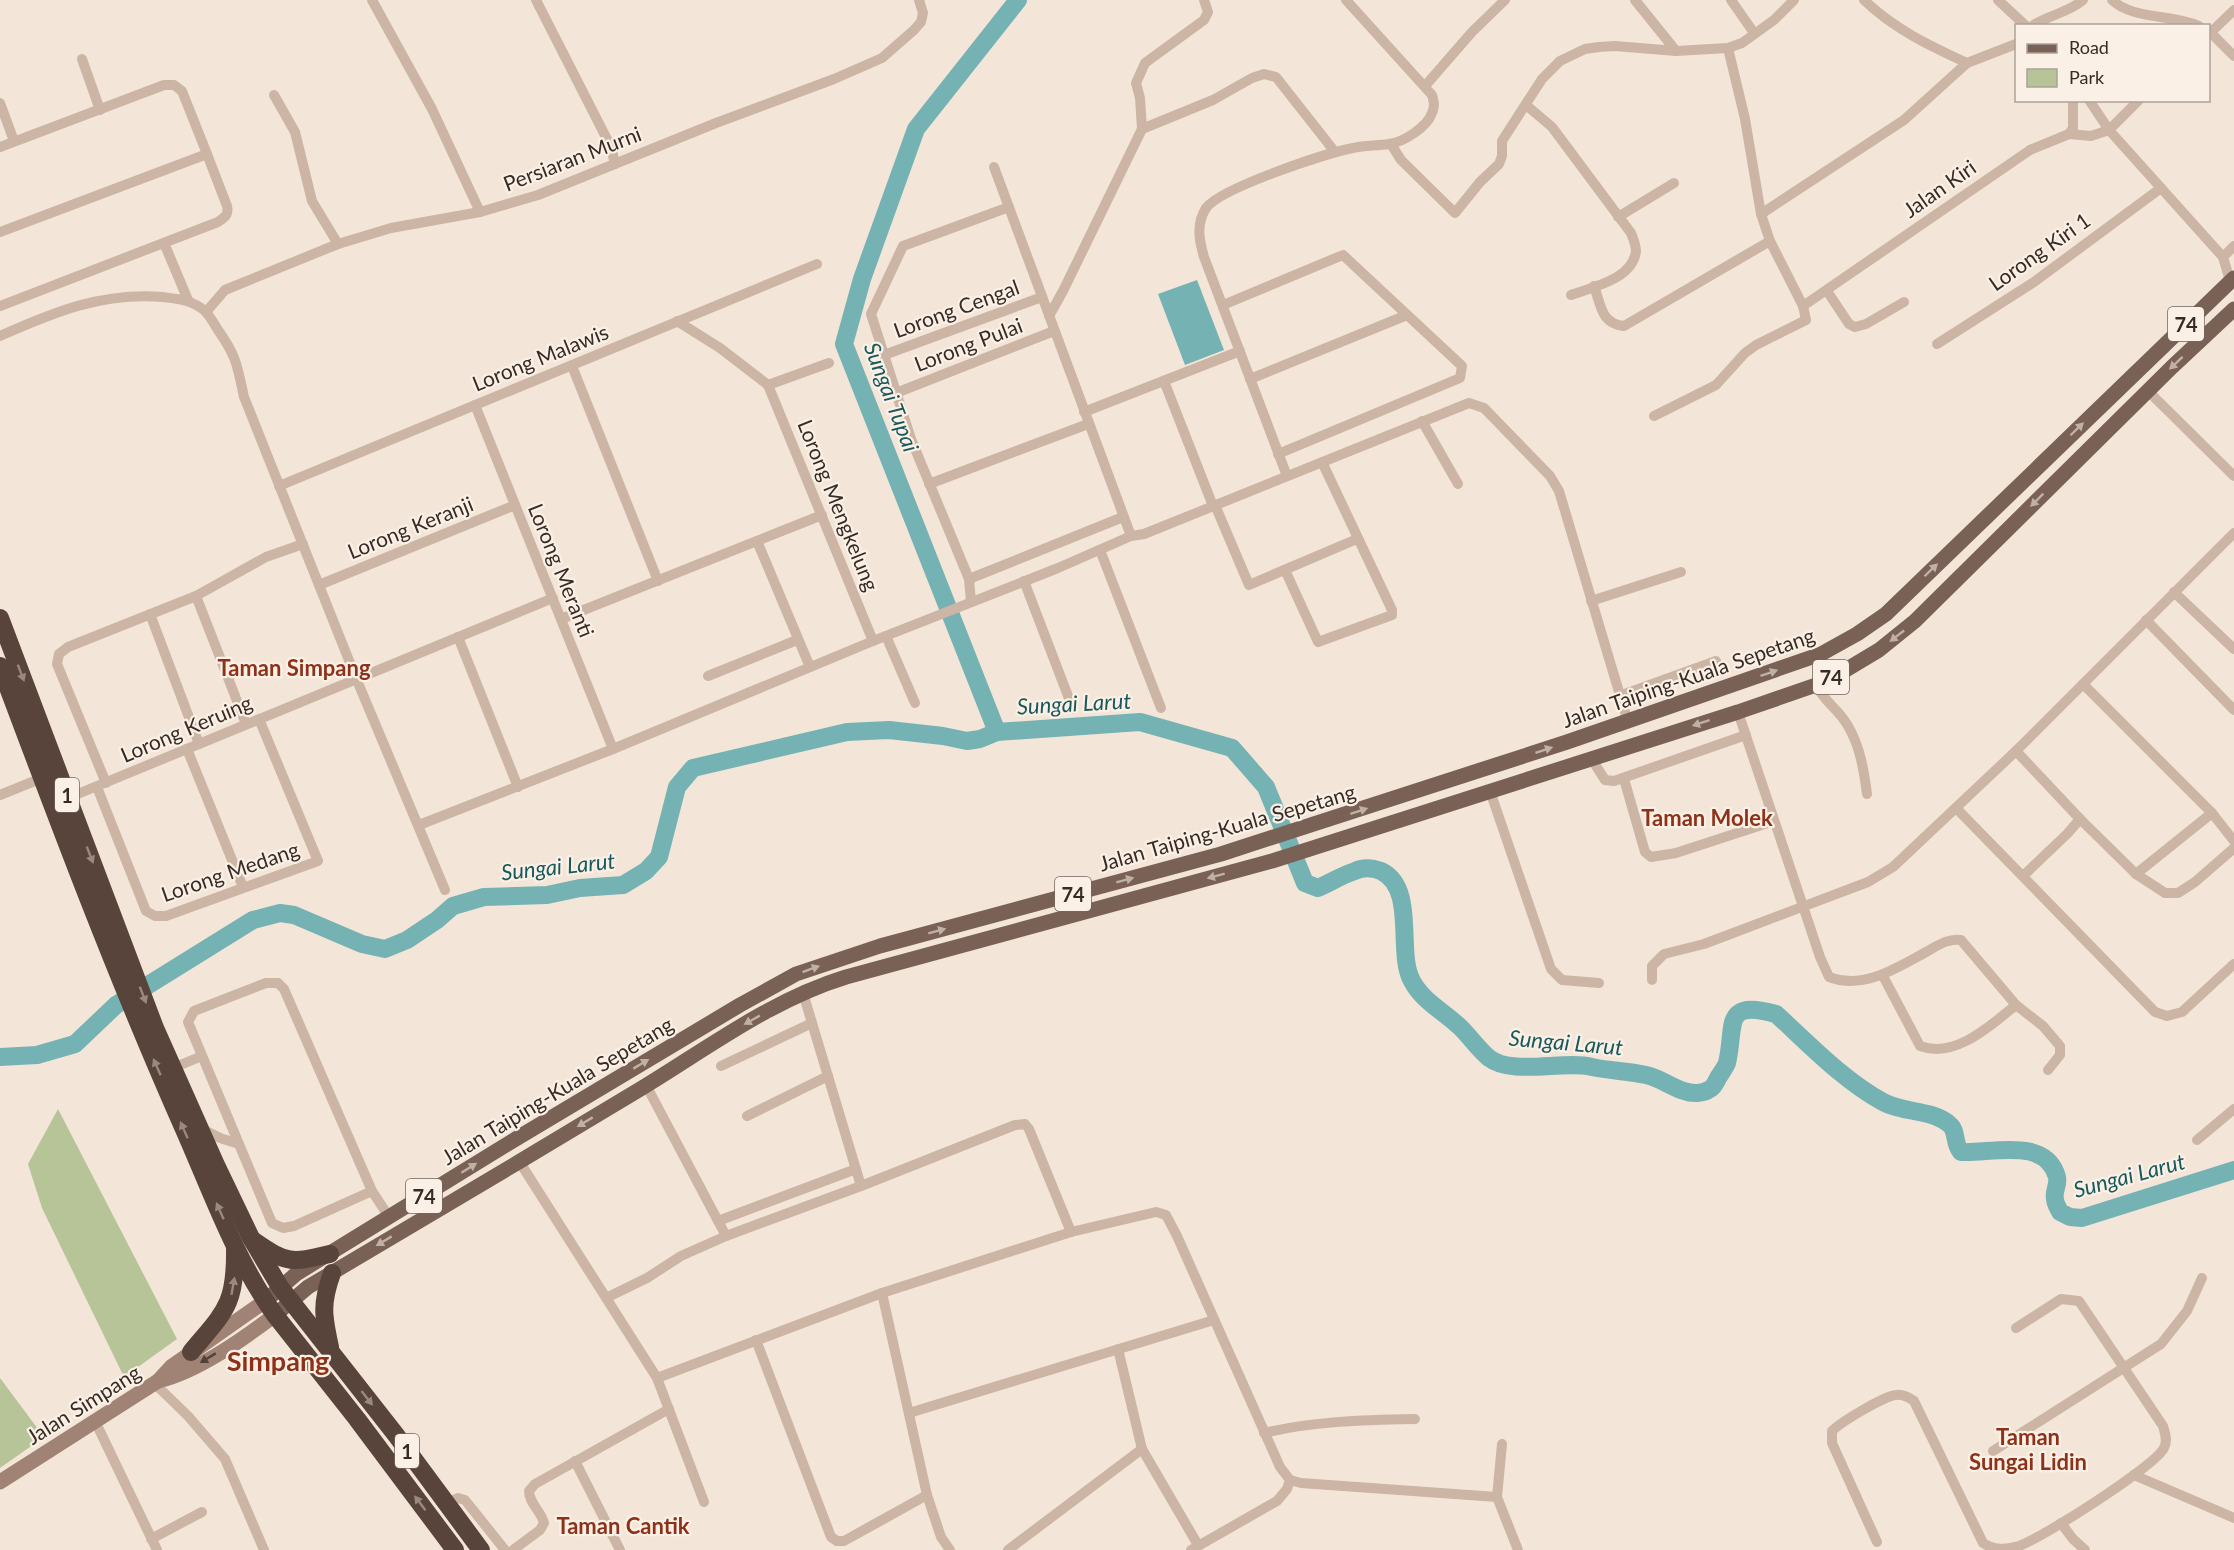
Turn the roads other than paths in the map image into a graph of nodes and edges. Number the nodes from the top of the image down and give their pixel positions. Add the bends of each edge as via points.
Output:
1 (372, 0) edge
2 (536, 0) edge
3 (919, 0) edge
4 (1204, 0) edge
5 (1346, 0) edge
6 (1505, 0) edge
7 (1635, 0) edge
8 (1731, 0) edge
9 (1794, 0) edge
10 (1998, 0) edge
11 (2083, 0) edge
12 (2112, 0) edge
13 (1866, 1) edge
14 (2234, 10) edge
15 (2024, 24) edge
16 (2035, 24) edge
17 (2194, 24) edge
18 (2210, 32) edge
19 (1754, 33) junction
20 (2015, 44) edge
21 (1728, 48) junction
22 (1676, 51) junction
23 (2234, 56) edge
24 (82, 59) dead end
25 (1967, 63) junction
26 (1425, 86) junction
27 (274, 95) dead end
28 (2073, 102) edge
29 (2090, 102) edge
30 (2137, 102) edge
31 (0, 103) edge
32 (1526, 105) junction
33 (100, 110) junction
34 (1142, 129) junction
35 (2109, 130) junction
36 (2069, 134) junction
37 (14, 141) junction
38 (1391, 144) junction
39 (0, 147) edge
40 (1335, 152) junction
41 (207, 154) junction
42 (615, 164) junction
43 (994, 166) dead end
44 (1674, 183) dead end
45 (2161, 188) junction
46 (1009, 207) junction
47 (480, 212) junction
48 (1761, 214) junction
49 (1618, 217) junction
50 (0, 232) edge
51 (1770, 241) junction
52 (164, 243) junction
53 (338, 244) junction
54 (2234, 246) edge
55 (2229, 258) edge
56 (817, 264) dead end
57 (2232, 279) edge
58 (1594, 286) junction
59 (1827, 291) junction
60 (1571, 295) dead end
61 (1042, 297) junction
62 (188, 300) junction
63 (1904, 302) dead end
64 (1223, 305) junction
65 (0, 306) edge
66 (1803, 306) junction
67 (2234, 309) edge
68 (206, 312) junction
69 (1407, 315) junction
70 (1049, 316) junction
71 (677, 321) junction
72 (1054, 331) junction
73 (0, 336) edge
74 (1937, 344) dead end
75 (1240, 351) junction
76 (884, 355) junction
77 (829, 363) dead end
78 (572, 366) junction
79 (1250, 379) junction
80 (1164, 381) junction
81 (768, 385) junction
82 (2148, 391) junction
83 (896, 393) junction
84 (475, 405) junction
85 (1084, 412) junction
86 (1654, 416) dead end
87 (1422, 422) junction
88 (1088, 424) junction
89 (1278, 454) junction
90 (1322, 462) junction
91 (1287, 476) junction
92 (2234, 476) edge
93 (929, 484) junction
94 (1458, 484) dead end
95 (279, 486) junction
96 (515, 505) junction
97 (1214, 506) junction
98 (822, 515) junction
99 (1123, 517) junction
100 (2234, 532) edge
101 (1131, 536) junction
102 (1357, 539) junction
103 (757, 541) junction
104 (303, 544) junction
105 (1100, 550) junction
106 (1285, 570) junction
107 (1681, 572) dead end
108 (969, 579) junction
109 (658, 580) junction
110 (1024, 581) junction
111 (319, 585) junction
112 (2174, 592) junction
113 (196, 596) junction
114 (552, 598) junction
115 (1591, 602) junction
116 (966, 604) junction
117 (150, 614) junction
118 (0, 618) edge
119 (561, 619) junction
120 (2146, 620) junction
121 (886, 636) junction
122 (458, 637) junction
123 (797, 640) junction
124 (873, 640) junction
125 (2234, 649) edge
126 (1716, 661) dead end
127 (0, 666) edge
128 (810, 667) junction
129 (708, 676) dead end
130 (356, 678) junction
131 (2084, 684) junction
132 (1816, 685) junction
133 (1619, 696) junction
134 (915, 703) dead end
135 (1161, 708) dead end
136 (1073, 709) dead end
137 (2234, 710) edge
138 (1738, 712) junction
139 (259, 719) junction
140 (1628, 722) junction
141 (246, 724) junction
142 (1746, 735) junction
143 (199, 744) junction
144 (187, 749) junction
145 (613, 749) junction
146 (2016, 751) junction
147 (1591, 758) junction
148 (42, 778) junction
149 (1624, 779) junction
150 (0, 781) edge
151 (101, 785) junction
152 (518, 787) junction
153 (1490, 791) junction
154 (2, 794) edge
155 (1867, 794) dead end
156 (68, 798) junction
157 (1956, 808) junction
158 (2212, 813) junction
159 (2080, 819) junction
160 (1774, 821) junction
161 (419, 825) junction
162 (2234, 841) edge
163 (2234, 848) edge
164 (2136, 874) junction
165 (2023, 876) junction
166 (243, 887) junction
167 (445, 890) dead end
168 (1803, 906) junction
169 (2234, 964) edge
170 (126, 974) junction
171 (1883, 976) junction
172 (1652, 980) dead end
173 (1599, 983) dead end
174 (803, 993) junction
175 (2016, 1005) junction
176 (145, 1021) junction
177 (812, 1023) junction
178 (202, 1056) junction
179 (722, 1066) dead end
180 (173, 1068) junction
181 (2048, 1070) dead end
182 (828, 1076) junction
183 (646, 1085) junction
184 (2234, 1109) edge
185 (747, 1116) dead end
186 (199, 1127) junction
187 (2197, 1140) dead end
188 (239, 1144) junction
189 (519, 1161) junction
190 (856, 1169) junction
191 (861, 1186) junction
192 (372, 1191) junction
193 (389, 1217) junction
194 (718, 1221) junction
195 (1071, 1232) junction
196 (726, 1236) junction
197 (243, 1240) junction
198 (330, 1254) junction
199 (332, 1273) junction
200 (2202, 1278) dead end
201 (882, 1293) junction
202 (286, 1294) junction
203 (606, 1298) junction
204 (270, 1308) junction
205 (1214, 1320) junction
206 (2016, 1328) dead end
207 (756, 1340) junction
208 (1118, 1349) junction
209 (191, 1352) junction
210 (331, 1352) junction
211 (2123, 1368) junction
212 (657, 1378) junction
213 (156, 1382) junction
214 (669, 1409) junction
215 (909, 1413) junction
216 (1415, 1419) dead end
217 (95, 1421) junction
218 (1264, 1433) junction
219 (1502, 1444) dead end
220 (1142, 1449) junction
221 (1993, 1451) dead end
222 (575, 1461) junction
223 (2134, 1475) junction
224 (1290, 1480) junction
225 (0, 1482) edge
226 (927, 1495) junction
227 (1497, 1497) junction
228 (704, 1502) dead end
229 (446, 1503) junction
230 (202, 1512) dead end
231 (2234, 1518) edge
232 (2061, 1523) junction
233 (151, 1539) junction
234 (1877, 1542) dead end
235 (1202, 1546) edge
236 (157, 1550) edge
237 (264, 1550) edge
238 (455, 1550) edge
239 (481, 1550) edge
240 (504, 1550) edge
241 (513, 1550) edge
242 (620, 1550) edge
243 (950, 1550) edge
244 (1008, 1550) edge
245 (1518, 1550) edge
246 (2085, 1550) edge

1 - 47 street via 432,109
2 - 42 street via 611,147
3 - 42 street, Persiaran Murni via 921,22 882,58
4 - 34 street via 1208,12 1204,20 1145,63 1136,83
5 - 26 street
6 - 26 street
7 - 22 street
8 - 19 street
9 - 19 street
10 - 15 street
11 - 16 street
12 - 17 street via 2138,13 2175,17
13 - 25 street via 1891,24
14 - 18 street
18 - 23 street
19 - 21 street
20 - 25 street
21 - 22 street
21 - 48 street
22 - 32 street via 1615,46 1585,49 1560,61
24 - 33 street
25 - 48 street via 1904,120
26 - 38 street via 1432,95 1431,116 1414,134
27 - 53 street via 295,132 312,201
28 - 36 street via 2074,120
29 - 35 street
30 - 35 street
31 - 37 street
32 - 38 street via 1502,141 1499,164 1455,213 1401,160
32 - 49 street via 1552,127
33 - 37 street
33 - 41 street via 164,85 174,85 182,91
34 - 40 street via 1264,74 1276,76
34 - 70 street
35 - 36 street, Jalan Kiri via 2091,136
35 - 45 street
36 - 59 street, Jalan Kiri via 2015,159
37 - 39 street
38 - 40 street
40 - 64 street via 1237,187 1220,195 1205,210 1199,238
41 - 50 street
41 - 52 street via 227,215
42 - 47 street, Persiaran Murni via 538,195
43 - 46 street
44 - 49 street
45 - 55 street
45 - 74 street, Lorong Kiri 1 via 2034,282
46 - 61 street
46 - 76 street via 903,246 871,314
47 - 53 street, Persiaran Murni via 391,228
48 - 51 street
49 - 58 street via 1631,233 1636,249 1633,262 1624,274
51 - 58 street via 1624,326 1606,320
51 - 66 street
52 - 62 street
52 - 65 street
53 - 68 street, Persiaran Murni via 225,290
54 - 55 street
55 - 57 street
56 - 71 street, Lorong Malawis
140 -> 57 main road, Jalan Taiping-Kuala Sepetang / 74 via 1821,654 1886,614
58 - 60 street
59 - 63 street via 1855,327
59 - 66 street, Jalan Kiri
61 - 70 street
61 - 76 street, Lorong Cengal
62 - 68 street
62 - 73 street via 105,298 55,312
64 - 69 street via 1343,255
64 - 75 street
66 - 86 street via 1803,323 1750,349 1716,385
67 -> 82 main road, Jalan Taiping-Kuala Sepetang / 74
68 - 95 street via 233,351 244,397
69 - 79 street
69 - 89 street via 1462,366 1460,378
70 - 72 street
71 - 78 street, Lorong Malawis
71 - 81 street
72 - 83 street, Lorong Pulai
72 - 85 street
75 - 79 street
75 - 80 street
76 - 83 street
77 - 81 street
78 - 84 street, Lorong Malawis
78 - 109 street
79 - 89 street
80 - 85 street
80 - 97 street
81 - 98 street, Lorong Mengkelung
82 - 92 street
82 -> 132 main road, Jalan Taiping-Kuala Sepetang / 74 via 1915,621 1879,650
83 - 93 street
84 - 95 street, Lorong Malawis
84 - 96 street, Lorong Meranti
85 - 88 street
87 - 90 street
87 - 94 street
87 - 115 street via 1469,403 1484,408 1550,476 1566,510
88 - 93 street
88 - 99 street
89 - 91 street
90 - 91 street
90 - 102 street
91 - 97 street
93 - 108 street
95 - 104 street
96 - 111 street, Lorong Keranji
96 - 114 street, Lorong Meranti
97 - 101 street
97 - 106 street via 1249,585
98 - 103 street
98 - 124 street, Lorong Mengkelung
99 - 101 street
99 - 108 street
100 - 112 street
101 - 105 street
102 - 106 street
102 - 106 street via 1392,615 1318,642
103 - 109 street
103 - 123 street
104 - 111 street
104 - 113 street via 266,557
105 - 110 street
105 - 135 street
107 - 115 street
108 - 116 street
109 - 119 street
110 - 116 street
110 - 136 street
111 - 130 street
112 - 120 street
112 - 125 street
113 - 117 street
113 - 141 street
114 - 119 street, Lorong Meranti
114 - 122 street, Lorong Keruing
115 - 133 street
116 - 121 street
117 - 143 street
117 - 151 street via 68,647 57,664
118 -> 156 highway, 1
119 - 145 street, Lorong Meranti
120 - 131 street
120 - 137 street
121 - 124 street
121 - 134 street
122 - 130 street, Lorong Keruing
122 - 152 street
123 - 128 street
123 - 129 street
124 - 128 street
126 - 133 street
127 - 148 highway, 1
128 - 145 street
130 - 139 street, Lorong Keruing
130 - 161 street
131 - 146 street
131 - 158 street
132 - 138 main road, Jalan Taiping-Kuala Sepetang / 74
132 - 155 street via 1822,698 1849,726 1863,767
133 - 140 street
138 - 142 street
138 -> 147 main road, Jalan Taiping-Kuala Sepetang / 74
139 - 141 street, Lorong Keruing
139 - 166 street, Lorong Medang via 318,861
193 -> 140 main road, Jalan Taiping-Kuala Sepetang / 74 via 796,974 880,946 1265,841
141 - 143 street, Lorong Keruing
142 - 149 street
142 - 160 street
143 - 144 street, Lorong Keruing
144 - 151 street, Lorong Keruing
144 - 166 street
145 - 152 street
146 - 157 street
146 - 159 street
147 - 149 street via 1605,780
147 - 153 main road, Jalan Taiping-Kuala Sepetang / 74
148 - 154 street
148 - 170 highway, 1
149 - 160 street via 1645,852 1651,857 1664,857
150 - 154 street
151 - 156 street, Lorong Keruing
151 - 166 street, Lorong Medang via 146,911 166,916
152 - 161 street
153 - 173 street via 1551,969 1562,980
153 -> 174 main road, Jalan Taiping-Kuala Sepetang / 74 via 1272,861 846,977
156 -> 170 highway, 1
157 - 165 street
157 - 168 street via 1893,867 1868,882
158 - 162 street
158 - 164 street
159 - 164 street
159 - 165 street
160 - 168 street
161 - 167 street
163 - 164 street via 2178,893 2165,893
165 - 169 street via 2155,1012 2167,1016 2182,1012
168 - 171 street via 1829,977 1841,982
168 - 172 street via 1704,944 1664,954 1652,966
170 - 176 highway, 1
171 - 175 street via 1944,942 1961,940
171 - 175 street via 1920,1046 1931,1051 1952,1048 1980,1033
174 - 177 street
174 -> 183 main road, Jalan Taiping-Kuala Sepetang / 74
175 - 181 street via 2043,1026 2060,1046 2060,1055
176 - 180 highway, 1
197 -> 176 highway, 1
177 - 179 street
177 - 182 street
178 - 180 street
178 - 188 street
178 - 192 street via 188,1022 194,1011 266,983 278,983
180 - 186 highway, 1
182 - 185 street
182 - 190 street
183 -> 189 main road, Jalan Taiping-Kuala Sepetang / 74
183 - 194 street
184 - 187 street
186 - 188 street
186 - 197 highway, 1
188 - 192 street via 272,1223 282,1228
189 -> 199 main road, Jalan Taiping-Kuala Sepetang / 74
189 - 203 street
190 - 191 street
190 - 194 street
191 - 195 street via 1025,1124
191 - 196 street
192 - 193 street
193 - 198 main road, Jalan Taiping-Kuala Sepetang / 74
194 - 196 street
195 - 201 street
195 - 205 street via 1149,1213 1166,1215
196 - 203 street
197 - 198 highway via 293,1261
197 - 202 highway, 1
197 - 204 highway, 1
209 -> 197 highway via 228,1305
198 - 202 main road, Jalan Taiping-Kuala Sepetang / 74 via 296,1274
199 - 202 main road, Jalan Taiping-Kuala Sepetang / 74
199 - 210 highway via 323,1310
200 - 211 street via 2187,1311 2162,1344
201 - 207 street
201 - 215 street
202 - 204 main road, Jalan Taiping-Kuala Sepetang / 74
202 - 210 highway, 1
203 - 212 street
204 - 209 main road, Jalan Taiping-Kuala Sepetang / 74
204 -> 213 main road, Jalan Taiping-Kuala Sepetang / 74 via 253,1332 179,1376
238 -> 204 highway, 1
205 - 208 street
205 - 218 street
206 - 211 street via 2061,1299 2079,1301
207 - 212 street
207 - 226 street via 831,1537 844,1541
208 - 215 street
208 - 220 street
209 - 213 main road, Jalan Taiping-Kuala Sepetang / 74
210 -> 229 highway, 1
211 - 221 street
211 - 223 street via 2157,1415 2166,1436 2165,1447
212 - 214 street
213 - 217 main road, Jalan Simpang / 74
213 - 237 street via 225,1459
214 - 222 street
214 - 228 street
215 - 226 street
216 - 218 street via 1297,1425
217 - 225 main road, Jalan Simpang / 74
217 - 233 street
218 - 224 street
219 - 227 street
220 - 235 street
220 - 244 street
222 - 241 street via 529,1491 544,1523
222 - 242 street
223 - 231 street
223 - 232 street
224 - 227 street
224 - 235 street via 1277,1500
226 - 243 street via 941,1537
227 - 245 street
229 - 239 highway, 1
229 - 240 street via 458,1498 465,1500
230 - 233 street
232 - 234 street via 2018,1546 1997,1549 1983,1543 1914,1401 1905,1395 1894,1395 1832,1431 1832,1443
232 - 246 street
233 - 236 street

